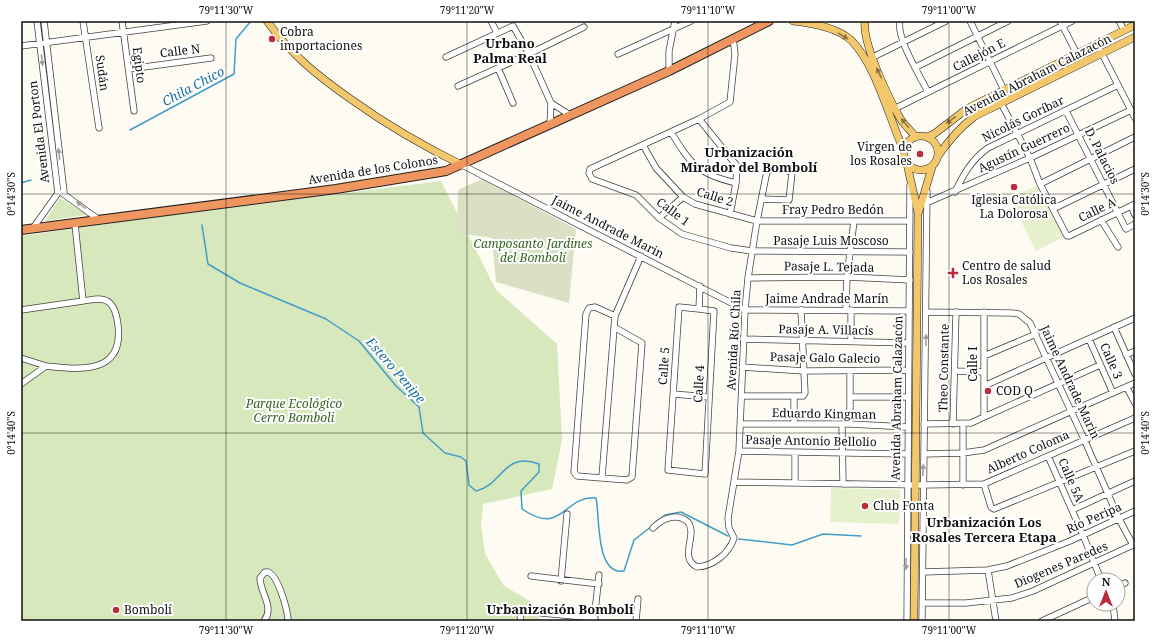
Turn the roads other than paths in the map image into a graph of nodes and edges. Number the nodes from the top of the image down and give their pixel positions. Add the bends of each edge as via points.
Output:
1 (37, 21) edge
2 (44, 21) edge
3 (83, 21) edge
4 (122, 21) edge
5 (207, 21) edge
6 (267, 21) edge
7 (491, 21) edge
8 (675, 21) edge
9 (691, 21) edge
10 (769, 21) edge
11 (793, 21) edge
12 (865, 21) edge
13 (900, 21) edge
14 (946, 21) edge
15 (970, 21) edge
16 (1008, 21) edge
17 (1072, 21) edge
18 (1119, 21) edge
19 (1062, 23) edge
20 (1135, 25) edge
21 (584, 27) dead end
22 (673, 30) junction
23 (1124, 30) junction
24 (124, 32) junction
25 (496, 33) junction
26 (977, 36) junction
27 (86, 37) junction
28 (1135, 37) edge
29 (733, 38) junction
30 (40, 42) junction
31 (47, 42) junction
32 (904, 42) junction
33 (1097, 44) junction
34 (21, 46) edge
35 (1103, 53) junction
36 (529, 54) junction
37 (618, 54) dead end
38 (1077, 54) junction
39 (446, 57) dead end
40 (873, 57) junction
41 (211, 58) dead end
42 (990, 62) junction
43 (916, 67) junction
44 (498, 68) junction
45 (129, 69) junction
46 (669, 70) junction
47 (1118, 85) junction
48 (458, 86) dead end
49 (1004, 90) junction
50 (928, 92) junction
51 (513, 102) dead end
52 (551, 103) junction
53 (1000, 103) junction
54 (896, 108) junction
55 (1131, 110) junction
56 (134, 111) dead end
57 (1066, 111) junction
58 (570, 115) junction
59 (1135, 118) edge
60 (699, 119) junction
61 (550, 124) junction
62 (98, 128) dead end
63 (671, 132) junction
64 (1016, 134) junction
65 (1079, 135) junction
66 (916, 137) junction
67 (927, 137) junction
68 (1135, 138) edge
69 (643, 146) junction
70 (904, 151) junction
71 (938, 156) junction
72 (1030, 158) junction
73 (1091, 158) junction
74 (907, 164) junction
75 (462, 165) junction
76 (932, 167) junction
77 (1135, 169) edge
78 (909, 175) junction
79 (928, 180) junction
80 (736, 183) junction
81 (1040, 184) junction
82 (1104, 185) junction
83 (955, 192) junction
84 (61, 193) junction
85 (683, 197) junction
86 (762, 199) junction
87 (926, 203) junction
88 (1133, 205) edge
89 (1054, 209) junction
90 (1117, 212) junction
91 (918, 213) junction
92 (730, 214) junction
93 (1135, 216) edge
94 (659, 218) junction
95 (98, 219) junction
96 (1102, 220) junction
97 (757, 221) junction
98 (854, 221) junction
99 (910, 221) junction
100 (75, 224) junction
101 (1135, 224) edge
102 (33, 228) junction
103 (21, 230) edge
104 (1118, 247) dead end
105 (752, 251) junction
106 (852, 252) junction
107 (910, 252) junction
108 (641, 256) junction
109 (748, 278) junction
110 (847, 278) junction
111 (910, 280) junction
112 (700, 286) junction
113 (83, 301) junction
114 (21, 310) edge
115 (699, 310) junction
116 (745, 310) junction
117 (800, 310) junction
118 (848, 310) junction
119 (909, 311) junction
120 (926, 312) junction
121 (956, 312) junction
122 (984, 312) junction
123 (615, 316) junction
124 (1135, 318) edge
125 (614, 327) junction
126 (1114, 327) junction
127 (1036, 334) junction
128 (744, 339) junction
129 (1089, 339) junction
130 (802, 341) junction
131 (851, 341) junction
132 (909, 343) junction
133 (1135, 351) edge
134 (1126, 355) junction
135 (984, 356) junction
136 (21, 358) edge
137 (1046, 358) junction
138 (1100, 365) junction
139 (46, 366) junction
140 (742, 367) junction
141 (908, 370) junction
142 (804, 371) junction
143 (850, 371) junction
144 (955, 371) junction
145 (984, 372) junction
146 (1135, 374) edge
147 (1059, 383) junction
148 (1135, 383) edge
149 (21, 384) edge
150 (984, 386) junction
151 (1127, 388) junction
152 (1113, 393) junction
153 (673, 394) junction
154 (742, 396) junction
155 (794, 396) junction
156 (710, 397) junction
157 (850, 397) junction
158 (908, 397) junction
159 (1135, 403) edge
160 (1071, 412) junction
161 (984, 417) junction
162 (1135, 418) edge
163 (794, 423) junction
164 (741, 424) junction
165 (842, 424) junction
166 (850, 424) junction
167 (924, 424) junction
168 (953, 424) junction
169 (963, 424) junction
170 (907, 427) junction
171 (1084, 439) junction
172 (738, 451) junction
173 (1135, 451) edge
174 (795, 453) junction
175 (963, 453) junction
176 (844, 454) junction
177 (907, 454) junction
178 (924, 454) junction
179 (1048, 456) junction
180 (1096, 468) junction
181 (705, 474) joint
182 (602, 477) junction
183 (1135, 481) edge
184 (734, 482) junction
185 (1060, 482) junction
186 (795, 483) junction
187 (843, 484) junction
188 (984, 484) junction
189 (911, 485) junction
190 (923, 485) junction
191 (963, 485) junction
192 (1107, 494) junction
193 (1072, 510) junction
194 (1135, 511) edge
195 (567, 514) dead end
196 (1119, 520) junction
197 (653, 528) dead end
198 (1083, 535) junction
199 (1134, 545) edge
200 (1093, 563) junction
201 (988, 570) junction
202 (923, 572) junction
203 (1097, 572) edge
204 (599, 575) dead end
205 (531, 576) dead end
206 (562, 581) junction
207 (599, 584) junction
208 (638, 599) dead end
209 (992, 601) junction
210 (1086, 601) edge
211 (922, 604) junction
212 (541, 613) dead end
213 (595, 619) edge
214 (264, 621) edge
215 (288, 621) edge
216 (636, 621) edge
217 (907, 621) edge
218 (914, 621) edge
219 (922, 621) edge
220 (996, 621) edge
221 (1042, 621) edge

1 - 30 street, Avenida El Porton
2 - 31 street, Avenida El Porton
3 - 27 street, Sudán
4 - 24 street, Egipto
5 - 24 street
6 - 75 main road via 294,55 326,81 408,138
7 - 25 street
8 - 22 street
9 - 22 street
10 - 29 highway, Avenida de los Colonos
11 -> 70 main road via 835,31 850,40 857,48 877,84
12 - 40 main road via 866,38
13 - 32 street via 898,27
14 - 32 street
15 - 26 street
16 - 26 street
17 - 19 street, Callejón E
18 - 23 street
19 - 38 street
19 - 42 street, Callejón E
20 - 23 main road, Avenida Abraham Calazacón
21 - 36 street
22 - 37 street
22 - 46 street
23 - 33 main road, Avenida Abraham Calazacón
24 - 27 street
24 - 45 street, Egipto
25 - 36 street via 513,26
25 - 39 street
26 - 42 street
26 - 43 street
27 - 31 street
27 - 62 street, Sudán
28 - 35 main road, Avenida Abraham Calazacón
29 - 46 highway, Avenida de los Colonos
29 - 60 street via 734,61 730,102
30 - 31 street
30 - 34 street
30 -> 84 street, Avenida El Porton
84 -> 31 street, Avenida El Porton
32 - 40 street
32 - 43 street
33 - 35 street
33 - 38 main road, Avenida Abraham Calazacón
35 - 47 street
35 - 53 main road, Avenida Abraham Calazacón
36 - 44 street
36 - 52 street
38 - 49 main road, Avenida Abraham Calazacón
54 -> 40 main road
41 - 45 street, Calle N
42 - 49 street
42 - 50 street, Callejón E
43 - 50 street
44 - 48 street
44 - 51 street
45 - 56 street, Egipto
46 - 58 highway, Avenida de los Colonos
47 - 55 street
47 - 57 street, Nicolás Goríbar
49 -> 67 main road, Avenida Abraham Calazacón via 968,108
50 - 54 street, Callejón E
52 - 58 street
52 - 61 street
53 - 64 street
53 - 71 main road, Avenida Abraham Calazacón via 975,116 961,127
66 -> 54 main road
55 - 59 street
55 - 65 street, Agustín Guerrero
57 - 64 street, Nicolás Goríbar
57 - 65 street, D. Palacios
58 - 61 highway, Avenida de los Colonos
60 - 63 street
60 - 80 street via 736,163
61 - 75 highway, Avenida de los Colonos
63 - 69 street
63 - 80 street via 682,151 702,172
64 - 72 street
64 - 83 street, Nicolás Goríbar via 982,152 966,170
65 - 72 street, Agustín Guerrero
65 - 73 street, D. Palacios
66 - 67 main road
66 - 70 main road via 909,141
67 - 71 main road via 937,146
68 - 73 street
69 - 85 street, Calle 2 via 656,168
69 - 94 street, Calle 1 via 590,169 589,173 592,179 636,195
70 - 74 main road
71 - 76 main road
72 - 81 street
72 - 83 street, Agustín Guerrero
73 - 81 street
73 - 82 street, D. Palacios
74 - 76 main road via 921,170
74 - 78 main road, Avenida Abraham Calazacón
75 - 95 highway, Avenida de los Colonos via 446,171 378,183
75 - 108 street, Jaime Andrade Marin
76 - 79 main road, Avenida Abraham Calazacón
77 - 82 street
78 - 91 main road, Avenida Abraham Calazacón
78 - 99 street, Avenida Abraham Calazacón
79 - 87 street, Avenida Abraham Calazacón
79 - 91 main road, Avenida Abraham Calazacón
80 - 92 street
81 - 89 street
82 - 89 street
82 - 90 street, D. Palacios
83 - 87 street, Agustín Guerrero
95 -> 84 street, Avenida El Porton
84 - 102 street, Avenida El Porton
85 - 92 street, Calle 2 via 695,204
85 - 94 street
86 - 86 street, Avenida Río Chila via 789,200 792,173 789,170 767,171
86 - 97 street, Avenida Río Chila
87 - 120 street, Avenida Abraham Calazacón
88 - 90 street, Calle A
88 - 93 street
89 - 96 street, Calle A via 1065,234 1070,236
90 - 96 street, Calle A
90 - 101 street, D. Palacios via 1126,229
91 - 189 main road, Avenida Abraham Calazacón
92 - 97 street, Calle 2
94 - 105 street, Calle 1 via 682,234 731,248
95 - 100 highway, Avenida de los Colonos
96 - 104 street
97 - 98 street, Fray Pedro Bedón
97 - 105 street, Avenida Río Chila
98 - 99 street, Fray Pedro Bedón
98 - 106 street
99 - 107 street, Avenida Abraham Calazacón
100 - 102 highway, Avenida de los Colonos
100 - 113 street
102 - 103 highway, Avenida de los Colonos
105 - 106 street, Pasaje Luis Moscoso
105 - 109 street, Avenida Río Chila
106 - 107 street, Pasaje Luis Moscoso
106 - 110 street
107 - 111 street, Avenida Abraham Calazacón
108 - 112 street, Jaime Andrade Marin
108 - 123 street
109 - 110 street, Pasaje L. Tejada
109 - 116 street, Avenida Río Chila
110 - 111 street, Pasaje L. Tejada
110 - 118 street
111 - 119 street, Avenida Abraham Calazacón
112 - 115 street
112 - 116 street, Jaime Andrade Marin
113 - 114 street
113 - 139 street via 106,300 112,305 118,321 119,336 115,353 105,362 80,369
115 - 153 street, Calle 5 via 678,307
115 - 156 street, Calle 4 via 714,311
116 - 117 street, Jaime Andrade Marín
116 - 128 street, Avenida Río Chila
117 - 118 street, Jaime Andrade Marín
117 - 130 street
118 - 119 street, Jaime Andrade Marín
118 - 131 street
119 - 132 street, Avenida Abraham Calazacón
120 - 121 street, Jaime Andrade Marin
167 -> 120 street, Avenida Abraham Calazacón
121 - 122 street, Jaime Andrade Marin
121 - 144 street, Theo Constante
122 - 127 street, Jaime Andrade Marin via 1019,314 1030,323
122 - 135 street, Calle I
123 - 125 street
123 - 182 street via 595,307 589,308 586,314 574,472 577,476
124 - 126 street
125 - 182 street
125 - 182 street via 642,343 632,477 627,480
126 - 129 street
126 - 134 street
127 - 135 street
127 - 137 street, Jaime Andrade Marin
128 - 130 street, Pasaje A. Villacís
128 - 140 street, Avenida Río Chila
129 - 137 street
129 - 138 street, Calle 3
130 - 131 street, Pasaje A. Villacís
130 - 142 street
131 - 132 street, Pasaje A. Villacís
132 - 141 street, Avenida Abraham Calazacón
133 - 134 street
134 - 146 street
135 - 145 street, Calle I
136 - 139 street
137 - 147 street, Jaime Andrade Marin
137 - 150 street
138 - 147 street
138 - 152 street, Calle 3
139 - 149 street
140 - 142 street, Pasaje Galo Galecio
140 - 154 street, Avenida Río Chila
141 - 143 street, Pasaje Galo Galecio
141 - 158 street, Avenida Abraham Calazacón
142 - 143 street, Pasaje Galo Galecio
142 - 155 street via 805,395
143 - 157 street
144 - 145 street
144 - 168 street, Theo Constante
145 - 150 street, Calle I
147 - 160 street, Jaime Andrade Marin
147 - 161 street
148 - 151 street
150 - 161 street, Calle I
151 - 152 street
151 - 159 street
152 - 160 street
153 - 156 street
153 - 181 street, Calle 5 via 668,470
154 - 155 street
154 - 164 street, Avenida Río Chila
155 - 163 street
156 - 181 street, Calle 4
157 - 158 street
157 - 166 street
158 - 170 street, Avenida Abraham Calazacón
160 - 171 street, Jaime Andrade Marin
160 - 175 street via 984,450
161 - 169 street via 976,422
162 - 171 street, Alberto Coloma
163 - 164 street, Eduardo Kingman
163 - 165 street, Eduardo Kingman
164 - 172 street, Avenida Río Chila
165 - 166 street, Eduardo Kingman
165 - 176 street
166 - 170 street, Eduardo Kingman
167 - 168 street
167 - 178 street, Avenida Abraham Calazacón
168 - 169 street
169 - 175 street
170 - 177 street, Avenida Abraham Calazacón
171 - 179 street, Alberto Coloma
171 - 180 street, Jaime Andrade Marin
172 - 174 street, Pasaje Antonio Bellolio
172 - 184 street, Avenida Río Chila
173 - 180 street
174 - 176 street, Pasaje Antonio Bellolio
174 - 186 street
175 - 178 street
175 - 191 street
176 - 177 street, Pasaje Antonio Bellolio
176 - 187 street
177 - 189 street, Avenida Abraham Calazacón
190 -> 178 street, Avenida Abraham Calazacón
179 - 185 street, Calle 5A
179 - 188 street, Alberto Coloma
180 - 185 street
180 - 192 street, Jaime Andrade Marin
183 - 192 street
184 - 186 street, Alberto Coloma
184 - 197 street, Avenida Río Chila via 727,523 734,538 711,565 697,567 690,561 688,552 692,530 686,520 677,517 662,520
185 - 188 street via 994,509 991,507
185 - 193 street, Calle 5A
186 - 187 street, Alberto Coloma
187 - 189 street, Alberto Coloma
188 - 191 street, Alberto Coloma
189 - 190 street, Alberto Coloma
189 -> 217 street, Avenida Abraham Calazacón
189 - 218 main road, Avenida Abraham Calazacón
190 - 191 street, Alberto Coloma
190 - 202 street, Avenida Abraham Calazacón
192 - 193 street
192 - 196 street, Jaime Andrade Marin
193 - 198 street, Calle 5A
194 - 196 street, Río Peripa
195 - 206 street
196 - 198 street, Río Peripa
196 - 199 street, Jaime Andrade Marin
198 - 200 street, Calle 5A
198 - 201 street, Río Peripa via 1007,566
199 - 200 street, Diogenes Paredes
200 - 203 street, Calle 5A
200 - 209 street, Diogenes Paredes via 1033,591
201 - 202 street, Río Peripa
201 - 209 street
202 - 211 street, Avenida Abraham Calazacón
204 - 207 street
205 - 206 street
206 - 207 street
207 - 213 street
208 - 216 street
209 - 211 street, Diogenes Paredes
209 - 220 street
210 - 221 street
211 - 219 street, Avenida Abraham Calazacón
212 - 213 street
214 - 215 street via 268,607 260,578 268,572 276,579

